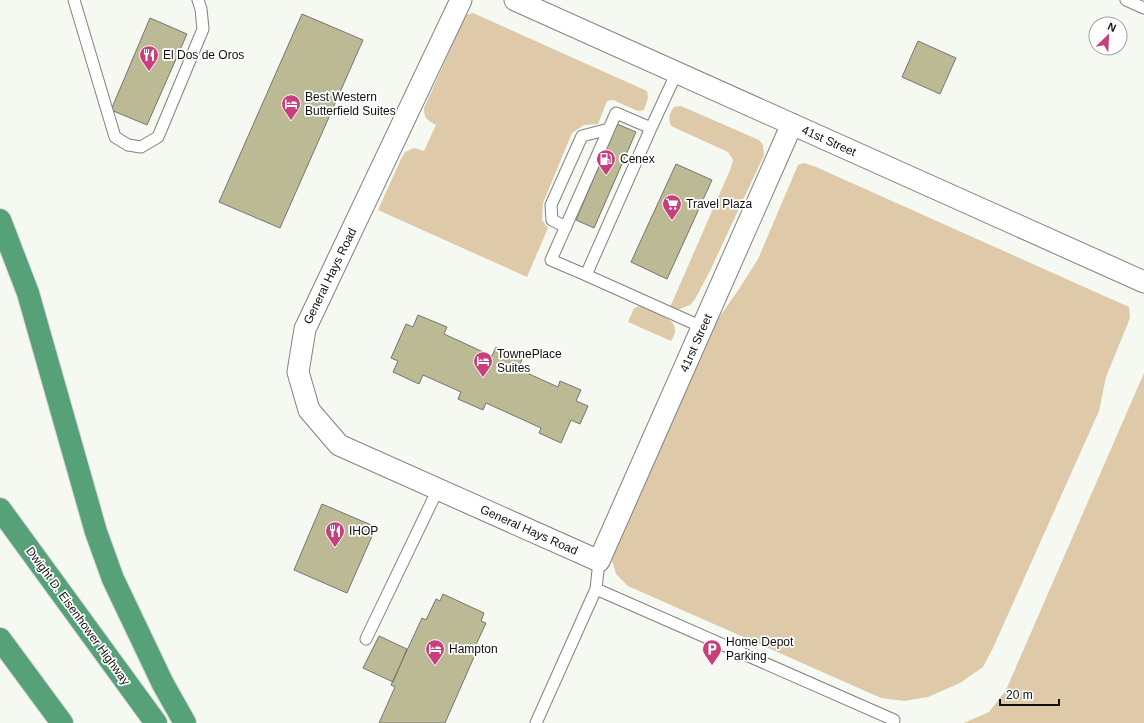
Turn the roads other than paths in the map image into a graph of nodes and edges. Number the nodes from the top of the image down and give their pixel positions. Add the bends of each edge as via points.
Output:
1 (74, 0) edge
2 (198, 0) edge
3 (461, 0) edge
4 (515, 0) edge
5 (1126, 0) edge
6 (1144, 8) edge
7 (677, 72) junction
8 (792, 124) junction
9 (651, 128) junction
10 (609, 129) junction
11 (0, 220) edge
12 (566, 226) junction
13 (586, 275) junction
14 (1144, 282) edge
15 (702, 327) junction
16 (438, 489) junction
17 (0, 509) edge
18 (600, 561) junction
19 (596, 589) junction
20 (0, 639) edge
21 (366, 639) dead end
22 (894, 720) dead end
23 (62, 723) edge
24 (156, 723) edge
25 (186, 723) edge
26 (536, 723) edge

1 - 2 lane via 115,137 128,145 141,147 158,137 204,30
3 - 16 street, General Hays Road via 305,329 298,372 309,410 339,445
4 - 7 street, 41st Street
5 - 6 lane
7 - 8 street, 41st Street
7 - 9 lane
8 - 14 street, 41st Street
8 - 15 street, 41rst Street
9 - 10 lane via 616,113
9 - 13 lane
10 - 12 lane
10 - 12 lane via 582,136 551,205 552,220
11 - 25 highway via 28,293 98,539 113,579 163,684
12 - 13 lane via 551,260
13 - 15 lane
15 - 18 street, 41rst Street
16 - 18 street, General Hays Road
16 - 21 lane
17 - 24 highway, Dwight D. Eisenhower Highway
18 - 19 lane
19 - 22 lane
19 - 26 lane
20 - 23 highway

